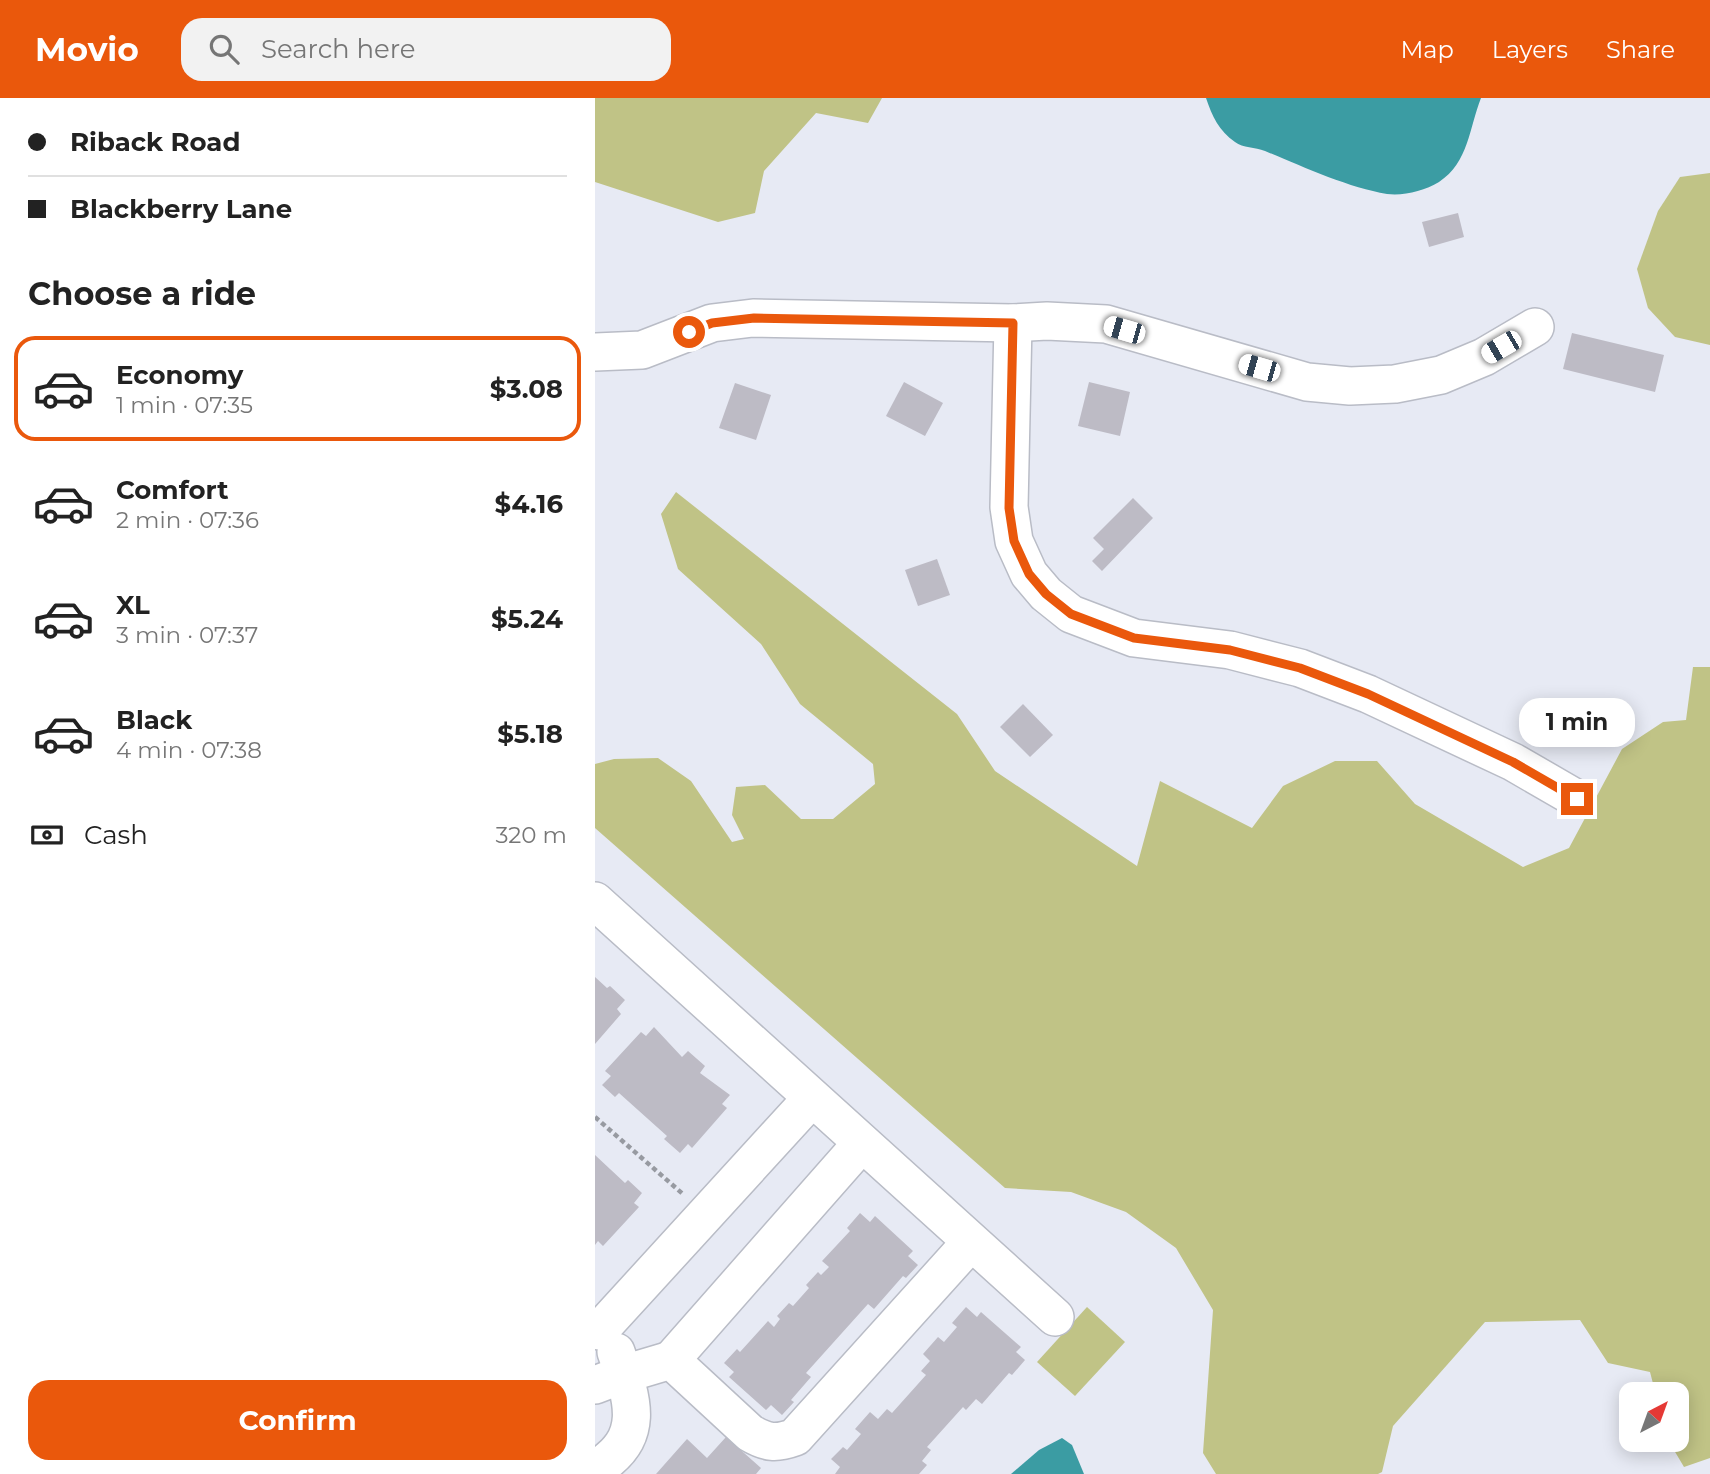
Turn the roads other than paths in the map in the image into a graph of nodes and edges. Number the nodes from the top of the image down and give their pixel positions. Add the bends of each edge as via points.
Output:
1 (1013, 323) junction
2 (1535, 327) dead end
3 (595, 352) edge
4 (1577, 799) dead end
5 (595, 901) edge
6 (812, 1098) junction
7 (862, 1143) junction
8 (971, 1242) junction
9 (1055, 1317) dead end
10 (597, 1329) edge
11 (671, 1360) junction
12 (610, 1380) edge
13 (595, 1469) edge

1 - 2 street via 1106,324 1307,382 1350,386 1395,384 1441,374 1484,357
1 - 3 street via 754,318 712,323 642,350
1 - 4 street via 1009,508 1014,541 1029,574 1046,594 1071,614 1134,638 1230,650 1300,668 1368,694 1513,762
5 - 6 street
6 - 7 street
6 - 10 street
7 - 8 street
7 - 11 street
8 - 9 street
8 - 11 street via 795,1437 779,1443 750,1433
10 - 12 street via 614,1345
11 - 12 street
12 - 13 street via 631,1402 633,1425 627,1441

